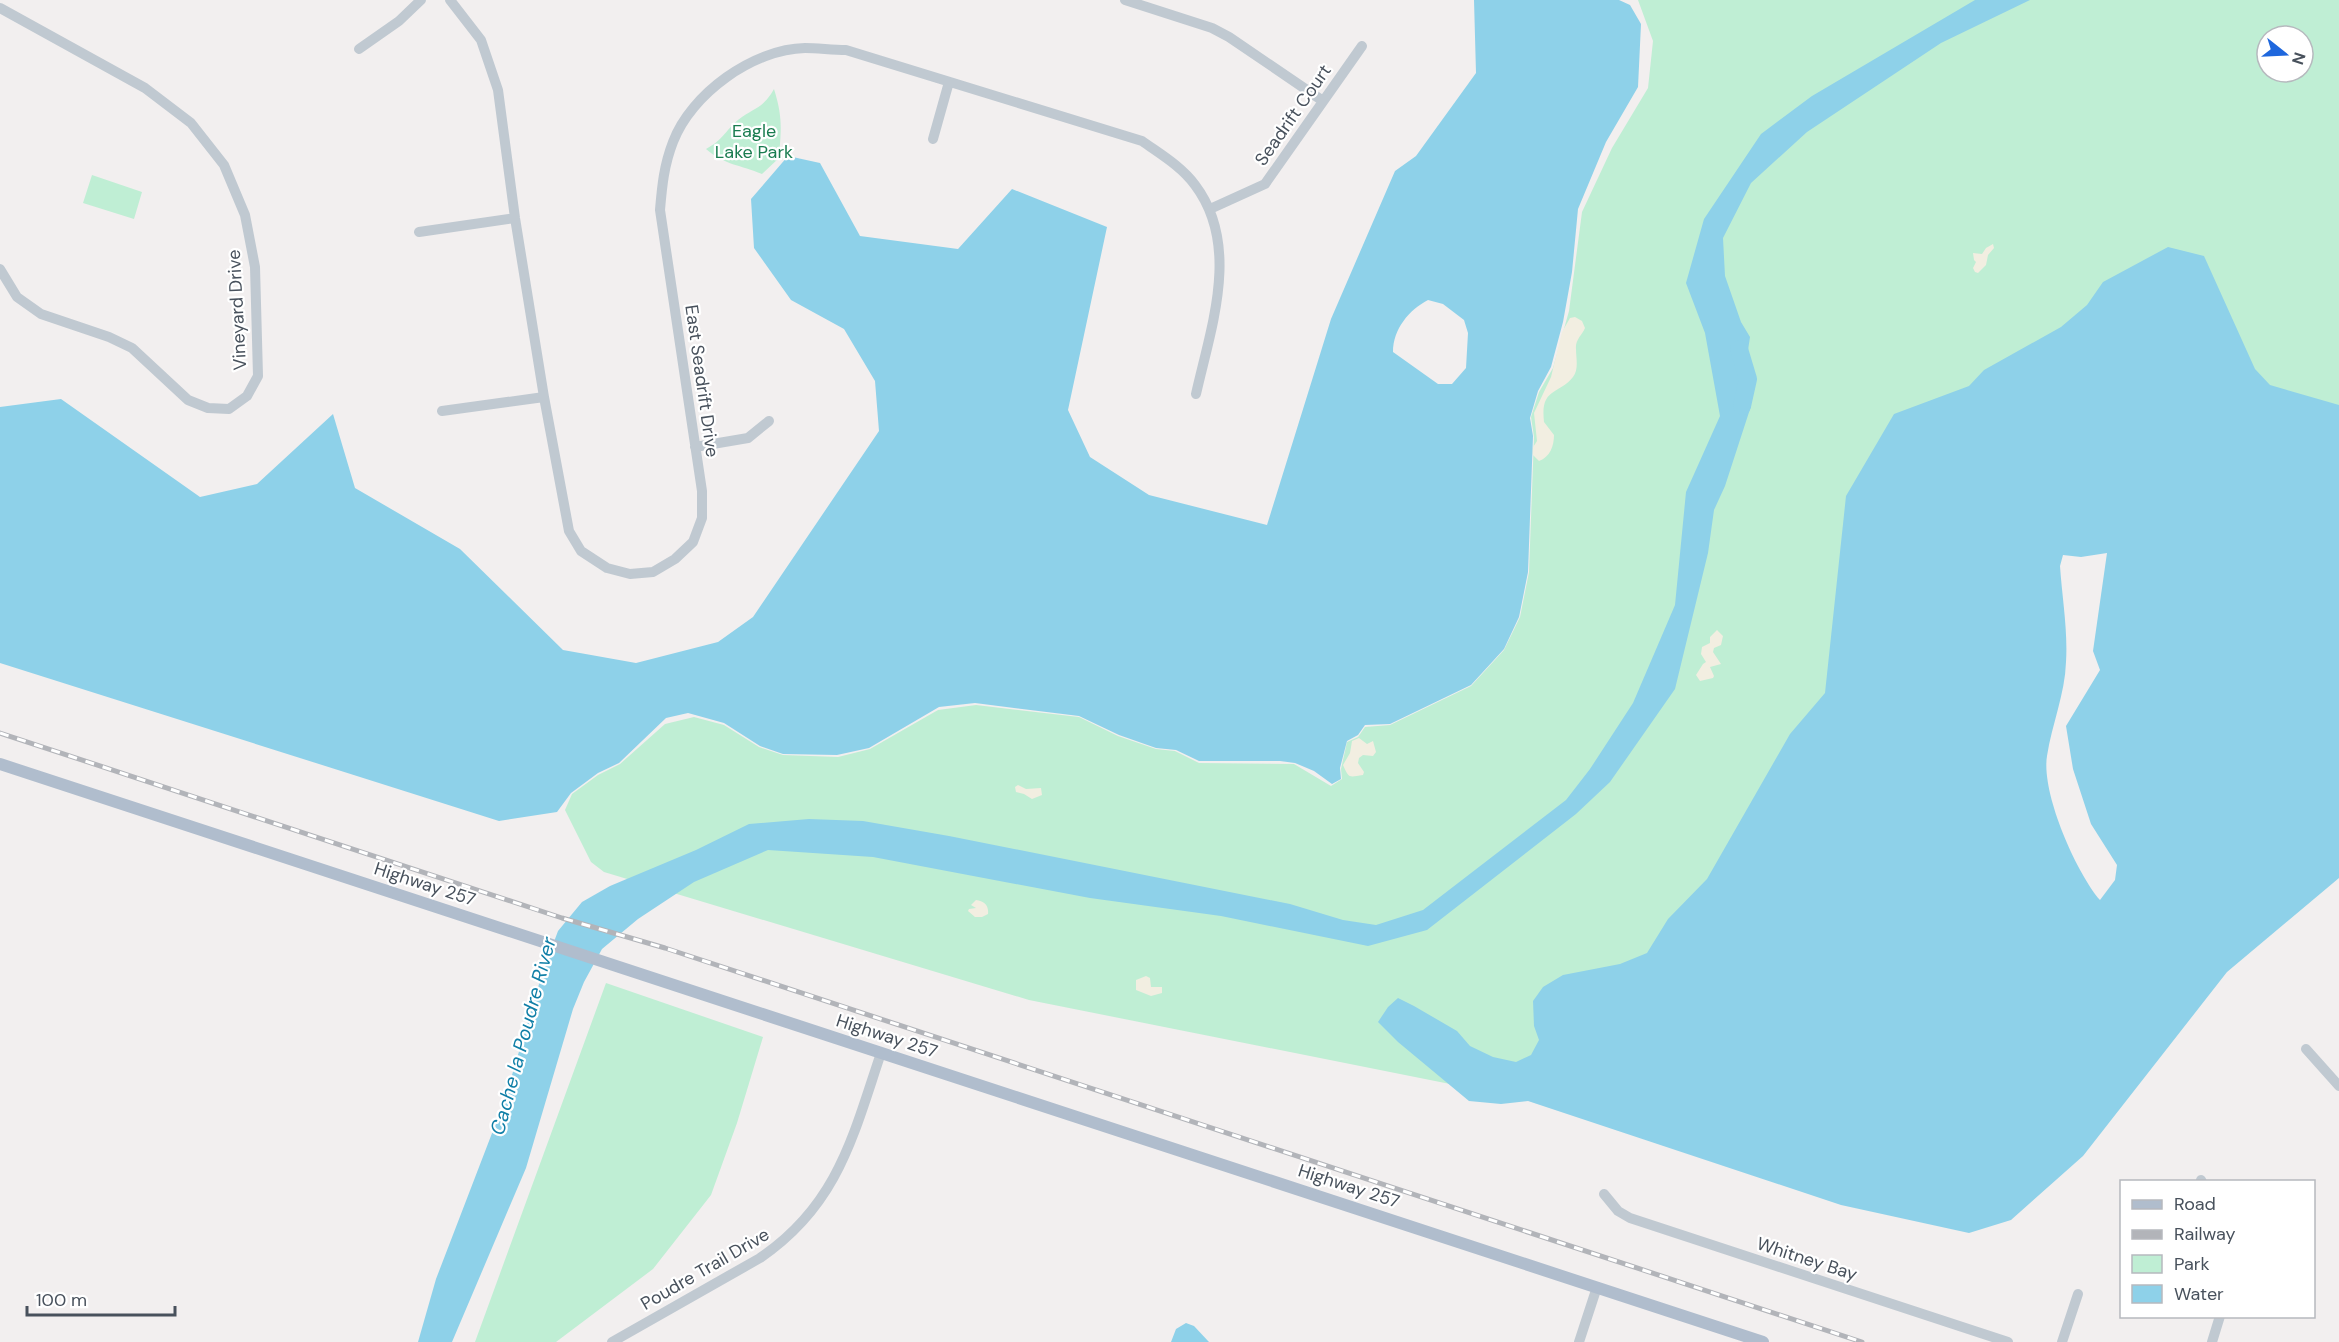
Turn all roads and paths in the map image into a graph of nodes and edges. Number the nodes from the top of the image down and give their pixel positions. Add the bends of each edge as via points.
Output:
1 (421, 0) edge
2 (450, 0) edge
3 (1125, 0) edge
4 (0, 8) edge
5 (1362, 46) dead end
6 (359, 49) dead end
7 (950, 82) junction
8 (1323, 101) junction
9 (933, 139) dead end
10 (1210, 209) junction
11 (515, 218) junction
12 (419, 232) dead end
13 (0, 269) edge
14 (1196, 394) dead end
15 (544, 397) junction
16 (442, 411) dead end
17 (769, 421) dead end
18 (695, 447) junction
19 (0, 764) edge
20 (2306, 1049) dead end
21 (881, 1053) junction
22 (2339, 1086) edge
23 (1604, 1194) dead end
24 (1597, 1287) junction
25 (2078, 1294) dead end
26 (2220, 1318) edge
27 (612, 1342) edge
28 (1579, 1342) edge
29 (1763, 1342) edge
30 (2008, 1342) edge
31 (2062, 1342) edge
32 (2212, 1342) edge

1 - 6 street
2 - 11 street, East Seadrift Drive via 481,40 498,90
3 - 8 street via 1212,28
4 - 13 street, Vineyard Drive via 146,88 191,123 224,165 245,215 255,267 258,376 247,396 229,408 208,408 188,400 132,348 41,314 17,297
5 - 8 street, Seadrift Court
7 - 9 street
7 - 10 street, East Seadrift Drive via 1142,141 1181,170
7 - 18 street, East Seadrift Drive via 846,50 803,48 769,55 743,66 690,111 663,171 660,210
8 - 10 street, Seadrift Court via 1265,184
10 - 14 street, East Seadrift Drive via 1220,248 1219,287
11 - 12 street
11 - 15 street, East Seadrift Drive
15 - 16 street
15 - 18 street, East Seadrift Drive via 569,531 581,551 607,568 630,574 652,572 675,559 693,542 702,518
17 - 18 street via 748,438
19 - 21 main road, Highway 257
20 - 22 street
21 - 24 main road, Highway 257
21 - 27 street, Poudre Trail Drive via 838,1171 803,1223 760,1258
23 - 30 street, Whitney Bay via 1630,1218
24 - 28 street
24 - 29 main road, Highway 257
25 - 31 street
26 - 32 street

